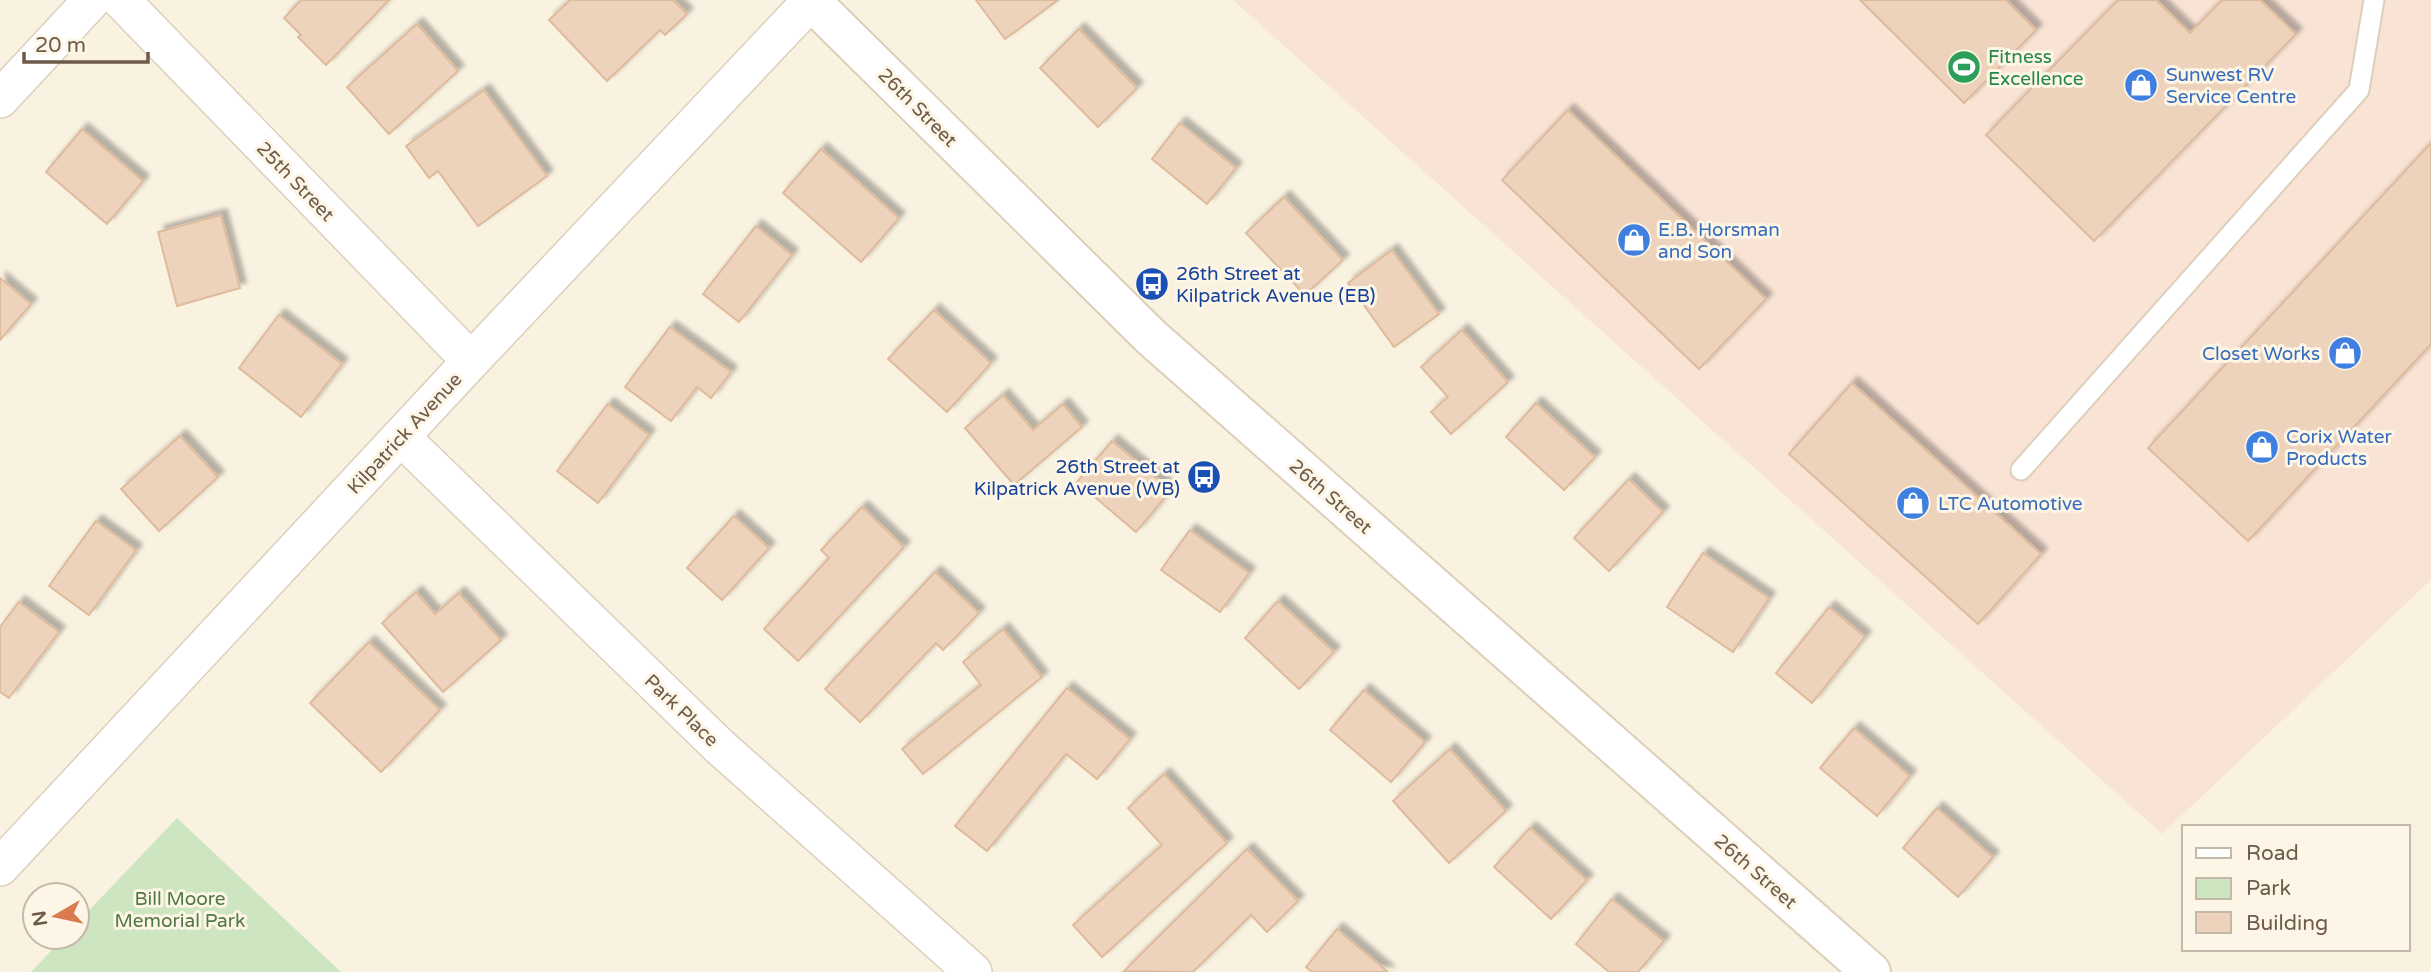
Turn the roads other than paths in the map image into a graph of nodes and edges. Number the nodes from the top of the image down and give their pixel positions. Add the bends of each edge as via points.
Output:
1 (92, 0) edge
2 (121, 0) edge
3 (810, 0) edge
4 (2374, 0) edge
5 (0, 99) edge
6 (471, 361) junction
7 (401, 437) junction
8 (2021, 470) dead end
9 (0, 867) edge
10 (973, 972) edge
11 (1871, 972) edge

1 - 5 street
2 - 6 street, 25th Street
3 - 6 street, Kilpatrick Avenue
3 - 11 street, 26th Street via 1151,337
4 - 8 lane via 2359,90
6 - 7 street, Kilpatrick Avenue
7 - 9 street, Kilpatrick Avenue
7 - 10 street, Park Place via 719,746

